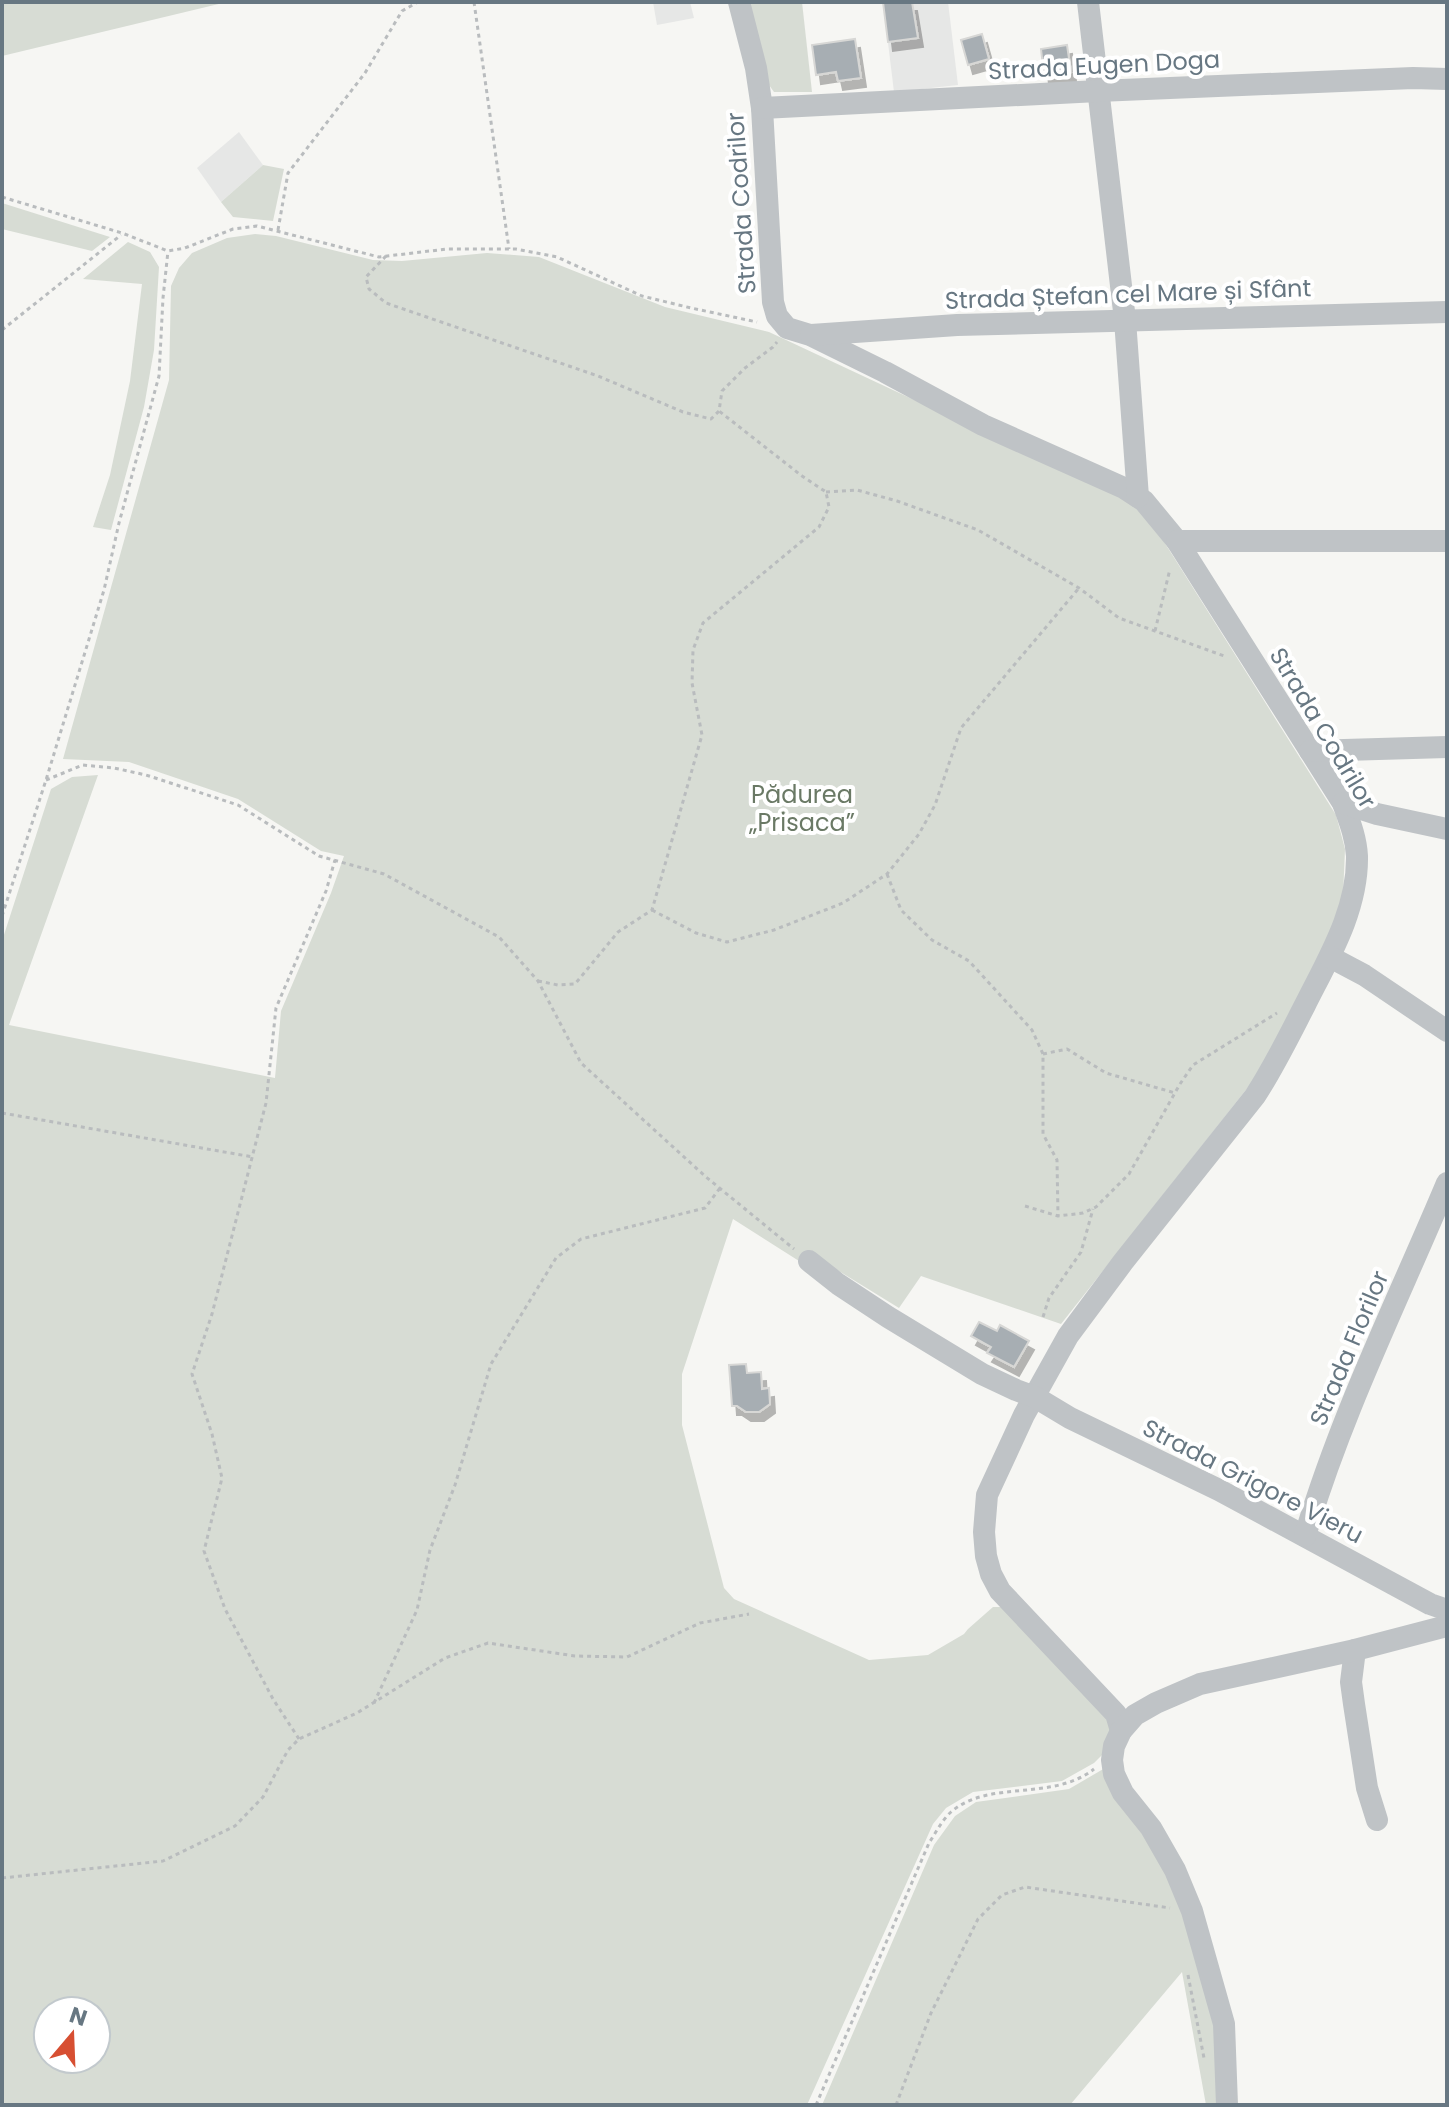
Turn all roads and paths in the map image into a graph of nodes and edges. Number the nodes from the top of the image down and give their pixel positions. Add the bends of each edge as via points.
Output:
1 (418, 2) edge
2 (474, 2) edge
3 (739, 2) edge
4 (1088, 2) edge
5 (1447, 79) edge
6 (1098, 91) junction
7 (762, 108) junction
8 (2, 197) edge
9 (278, 230) junction
10 (122, 233) junction
11 (509, 249) junction
12 (168, 251) junction
13 (386, 256) junction
14 (1447, 312) edge
15 (1125, 320) junction
16 (787, 328) junction
17 (2, 330) edge
18 (810, 335) junction
19 (719, 411) junction
20 (826, 492) junction
21 (1138, 497) junction
22 (1177, 541) junction
23 (1447, 541) edge
24 (1079, 588) junction
25 (1155, 631) junction
26 (1228, 657) dead end
27 (1447, 747) edge
28 (1310, 751) junction
29 (46, 780) junction
30 (1343, 803) junction
31 (1447, 829) edge
32 (335, 860) junction
33 (887, 874) junction
34 (652, 910) junction
35 (2, 916) edge
36 (1330, 957) junction
37 (538, 981) junction
38 (1285, 1009) dead end
39 (1447, 1031) edge
40 (1043, 1054) junction
41 (1175, 1093) junction
42 (2, 1113) edge
43 (253, 1157) junction
44 (1447, 1183) edge
45 (720, 1188) junction
46 (1025, 1206) dead end
47 (1093, 1209) junction
48 (1058, 1216) junction
49 (809, 1261) joint
50 (1043, 1317) dead end
51 (1035, 1397) junction
52 (1305, 1536) junction
53 (1447, 1610) edge
54 (749, 1614) dead end
55 (1447, 1626) edge
56 (1355, 1650) junction
57 (374, 1703) junction
58 (1121, 1731) junction
59 (299, 1739) junction
60 (1113, 1754) junction
61 (1377, 1820) dead end
62 (2, 1878) edge
63 (1171, 1908) dead end
64 (1187, 1968) dead end
65 (1206, 2068) dead end
66 (816, 2105) edge
67 (896, 2105) edge
68 (1227, 2105) edge

1 - 9 path via 402,11 365,73 288,173
2 - 11 path
3 - 7 street, Strada Codrilor
4 - 6 street
5 - 6 street, Strada Eugen Doga
6 - 7 street, Strada Eugen Doga
6 - 15 street
7 - 16 street, Strada Codrilor via 773,302
8 - 10 path
9 - 12 path via 233,229
9 - 13 path
10 - 12 path
10 - 17 path
11 - 13 path
11 - 16 path via 557,257 642,296
12 - 29 path via 159,376 104,590
13 - 19 path via 366,277 369,289 386,303 598,376 683,412 711,419
14 - 15 street, Strada Ștefan cel Mare și Sfânt
15 - 18 street, Strada Ștefan cel Mare și Sfânt
15 - 21 street
16 - 18 street, Strada Codrilor
16 - 19 path via 722,391
18 - 21 street, Strada Codrilor via 983,425
19 - 20 path
20 - 24 path via 857,490 978,530
20 - 34 path via 829,507 819,527 703,623 693,650 692,683 702,735
21 - 22 street, Strada Codrilor
22 - 23 street
22 - 25 path
22 - 28 street, Strada Codrilor
24 - 25 path via 1119,618
24 - 33 path via 961,728 935,805
25 - 26 path
27 - 28 street
28 - 30 street, Strada Codrilor
29 - 32 path via 83,765 146,775 238,805 319,856
29 - 35 path
30 - 31 street
30 - 36 street, Strada Codrilor via 1353,828 1355,879
32 - 37 path via 384,874 499,937
32 - 43 path via 276,1008 266,1103
33 - 34 path via 843,903 727,942
33 - 40 path via 901,910 932,940 969,961 1032,1030
34 - 37 path via 618,932 575,984
36 - 39 street
36 - 51 street, Strada Codrilor via 1255,1096 1068,1336
37 - 45 path via 581,1063
38 - 41 path via 1193,1065
40 - 41 path via 1067,1049 1106,1073
40 - 48 path via 1043,1134 1057,1160
41 - 47 path via 1129,1174
42 - 43 path
43 - 59 path via 192,1374 222,1478 204,1551 225,1609
44 - 52 street, Strada Florilor via 1355,1396
45 - 49 path
45 - 57 path via 705,1208 581,1239 556,1258 491,1364 430,1550 417,1610
46 - 48 path
47 - 48 path
47 - 50 path via 1081,1252 1049,1298
49 - 51 street, Strada Grigore Vieru via 968,1366
51 - 52 street, Strada Grigore Vieru
51 - 58 street, Strada Codrilor via 987,1495 986,1556 1000,1591 1116,1714
52 - 53 street, Strada Grigore Vieru
54 - 57 path via 700,1623 627,1657 575,1656 488,1643 445,1658
55 - 56 street
56 - 58 street via 1200,1684 1135,1715
56 - 61 street via 1351,1682
57 - 59 path
58 - 60 street
59 - 62 path via 263,1797 235,1826 163,1861
60 - 66 path via 1062,1786 973,1798 949,1813 929,1843
60 - 68 street via 1123,1793 1151,1828 1192,1911 1224,2024
63 - 67 path via 1025,1887 1002,1895 978,1919 931,2013
64 - 65 path

